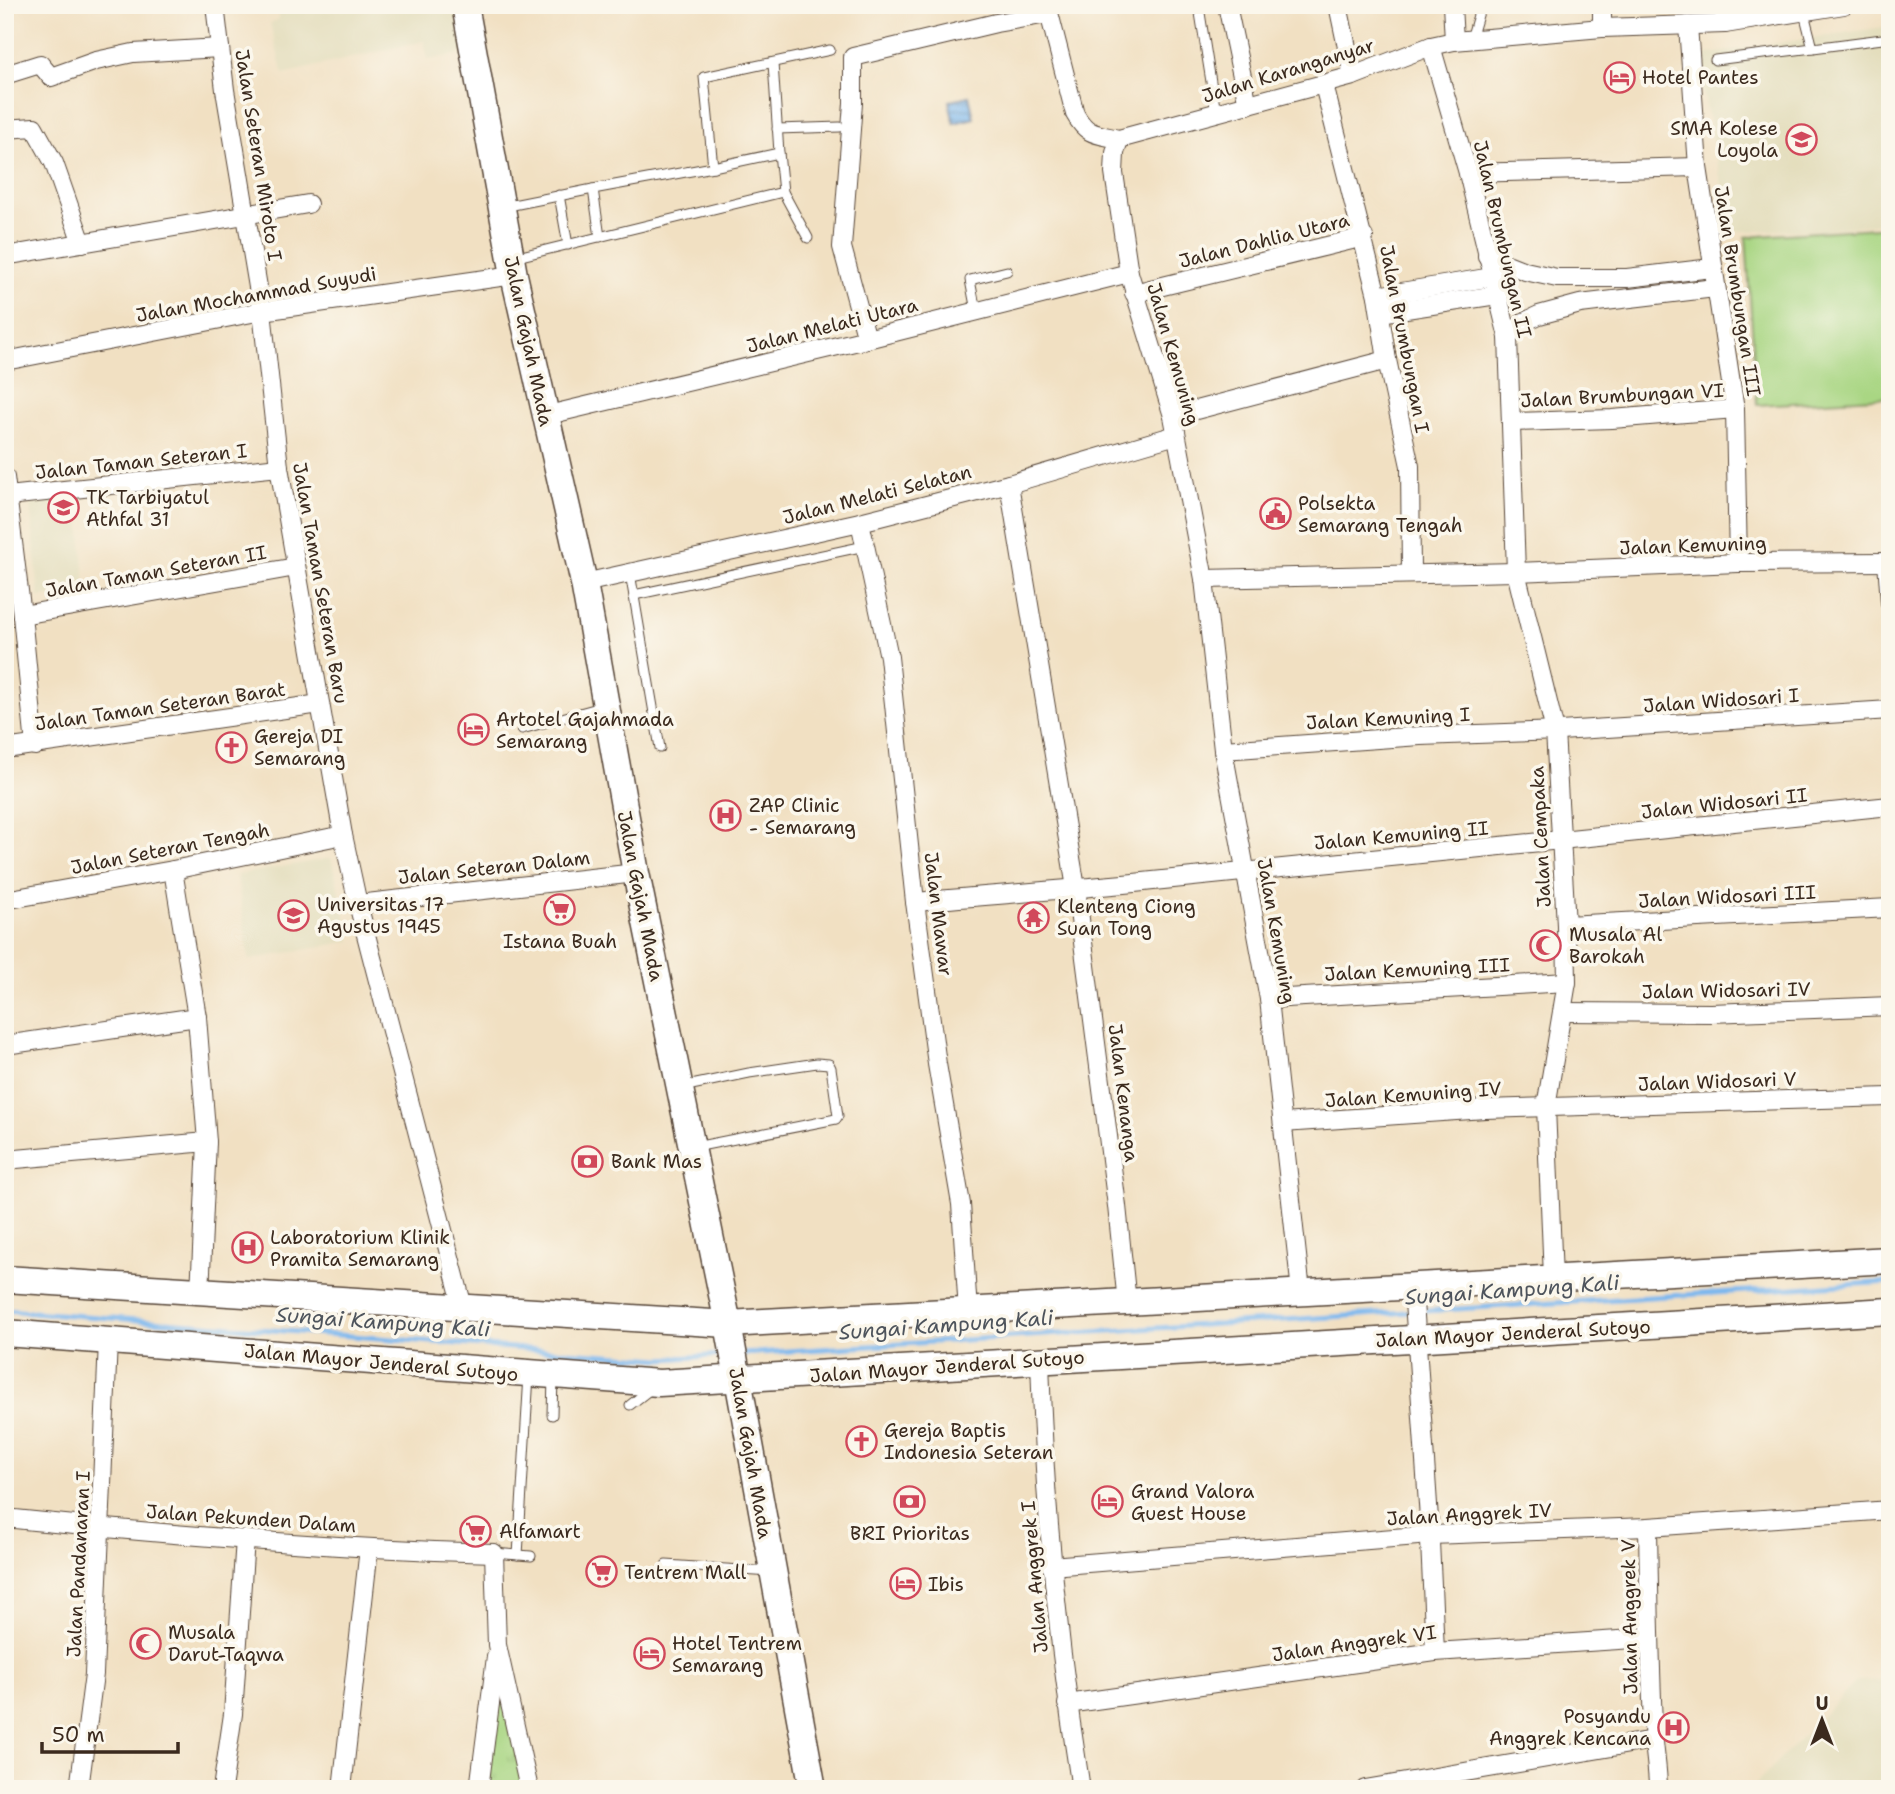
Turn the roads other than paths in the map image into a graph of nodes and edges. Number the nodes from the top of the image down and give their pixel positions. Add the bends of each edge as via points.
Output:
1 (215, 5) edge
2 (465, 5) edge
3 (1227, 5) edge
4 (1338, 5) edge
5 (1452, 5) edge
6 (1481, 5) edge
7 (1602, 5) edge
8 (1724, 5) edge
9 (1844, 5) edge
10 (1048, 10) edge
11 (1200, 13) dead end
12 (1804, 13) junction
13 (1688, 24) junction
14 (1725, 24) junction
15 (1602, 29) junction
16 (1890, 38) edge
17 (1463, 40) junction
18 (1430, 46) junction
19 (220, 48) junction
20 (1813, 48) junction
21 (830, 50) dead end
22 (1715, 60) dead end
23 (773, 63) junction
24 (5, 75) edge
25 (1353, 76) junction
26 (1324, 85) junction
27 (1248, 105) junction
28 (1216, 115) junction
29 (37, 118) dead end
30 (5, 126) edge
31 (840, 127) dead end
32 (777, 129) junction
33 (1119, 139) junction
34 (779, 153) junction
35 (713, 167) junction
36 (1698, 167) junction
37 (1468, 173) junction
38 (593, 189) junction
39 (783, 192) junction
40 (559, 195) junction
41 (308, 204) dead end
42 (502, 207) junction
43 (247, 214) junction
44 (600, 237) junction
45 (1363, 237) junction
46 (808, 238) dead end
47 (82, 243) junction
48 (568, 245) junction
49 (5, 256) edge
50 (1487, 256) junction
51 (513, 267) junction
52 (1712, 268) junction
53 (1007, 271) dead end
54 (1129, 273) junction
55 (1494, 286) junction
56 (1715, 288) junction
57 (1135, 293) junction
58 (1379, 305) junction
59 (976, 311) junction
60 (262, 312) junction
61 (1508, 337) junction
62 (867, 339) junction
63 (1387, 359) junction
64 (5, 361) edge
65 (1735, 409) junction
66 (544, 416) junction
67 (1173, 416) junction
68 (1512, 422) junction
69 (1176, 435) junction
70 (279, 467) junction
71 (5, 477) edge
72 (1009, 484) junction
73 (8, 496) junction
74 (860, 522) junction
75 (9, 542) edge
76 (867, 546) junction
77 (1888, 561) edge
78 (1738, 563) junction
79 (296, 567) junction
80 (1516, 572) junction
81 (631, 573) junction
82 (1411, 573) junction
83 (1205, 579) junction
84 (584, 583) junction
85 (634, 595) junction
86 (1890, 603) edge
87 (22, 615) junction
88 (320, 704) junction
89 (605, 705) junction
90 (1890, 710) edge
91 (522, 729) dead end
92 (1555, 731) junction
93 (35, 746) junction
94 (660, 748) dead end
95 (5, 749) edge
96 (1223, 750) junction
97 (1890, 806) edge
98 (343, 835) junction
99 (1562, 841) junction
100 (173, 870) junction
101 (1244, 870) junction
102 (636, 873) junction
103 (1076, 888) junction
104 (5, 900) edge
105 (915, 902) junction
106 (358, 904) junction
107 (1890, 908) edge
108 (1566, 925) junction
109 (1567, 982) junction
110 (1269, 999) junction
111 (1890, 1006) edge
112 (1563, 1012) junction
113 (197, 1017) junction
114 (5, 1045) edge
115 (680, 1087) junction
116 (1890, 1097) edge
117 (1546, 1107) junction
118 (1283, 1123) junction
119 (207, 1142) junction
120 (692, 1147) junction
121 (5, 1160) edge
122 (1890, 1260) edge
123 (1553, 1278) junction
124 (5, 1279) edge
125 (1413, 1290) junction
126 (1301, 1292) junction
127 (200, 1293) junction
128 (1127, 1303) junction
129 (463, 1307) junction
130 (1890, 1311) edge
131 (968, 1312) junction
132 (728, 1325) junction
133 (5, 1333) edge
134 (1416, 1335) junction
135 (108, 1340) junction
136 (1040, 1360) junction
137 (541, 1374) junction
138 (737, 1375) junction
139 (659, 1383) junction
140 (630, 1405) dead end
141 (555, 1412) dead end
142 (525, 1451) junction
143 (536, 1451) dead end
144 (1890, 1510) edge
145 (5, 1518) edge
146 (1648, 1527) junction
147 (101, 1528) junction
148 (1430, 1535) junction
149 (245, 1539) junction
150 (369, 1548) junction
151 (494, 1553) junction
152 (518, 1555) junction
153 (531, 1556) dead end
154 (666, 1565) dead end
155 (1051, 1566) junction
156 (773, 1572) junction
157 (1649, 1638) junction
158 (497, 1645) junction
159 (1435, 1652) junction
160 (1067, 1704) junction
161 (1653, 1740) junction
162 (79, 1789) edge
163 (222, 1789) edge
164 (342, 1789) edge
165 (478, 1789) edge
166 (530, 1789) edge
167 (813, 1789) edge
168 (1081, 1789) edge
169 (1366, 1789) edge
170 (1658, 1789) edge

1 - 19 street, Jalan Seteran Miroto I
2 - 42 main road, Jalan Gajah Mada
3 - 27 street
4 - 25 street
5 - 17 street
6 - 17 lane
7 - 15 street
8 - 14 street
9 - 12 street, Jalan Karanganyar
10 - 33 street via 1081,125 1089,132
10 - 62 street via 853,57 842,247
11 - 28 lane
12 - 14 street, Jalan Karanganyar
12 - 20 lane
13 - 14 street, Jalan Karanganyar
13 - 15 street, Jalan Karanganyar
13 - 36 street, Jalan Brumbungan III
15 - 17 street, Jalan Karanganyar
16 - 20 lane
17 - 18 street, Jalan Karanganyar
18 - 25 street, Jalan Karanganyar
18 - 37 street, Jalan Brumbungan II
19 - 24 street via 133,53 51,77 40,64
19 - 43 street, Jalan Seteran Miroto I
20 - 22 lane
21 - 23 lane
23 - 32 lane
23 - 35 lane via 704,77
25 - 26 street, Jalan Karanganyar
26 - 27 street, Jalan Karanganyar
26 - 45 street, Jalan Brumbungan I
27 - 28 street, Jalan Karanganyar
28 - 33 street, Jalan Karanganyar
29 - 30 street
30 - 47 street via 34,127 54,163
31 - 32 lane
32 - 34 lane
33 - 54 street, Jalan Kemuning via 1114,173
34 - 35 lane
34 - 39 lane
35 - 38 lane
36 - 37 street
36 - 52 street, Jalan Brumbungan III
37 - 50 street, Jalan Brumbungan II
38 - 40 lane
38 - 44 lane
39 - 44 lane
39 - 46 lane
40 - 42 lane
40 - 48 lane
41 - 43 street
42 - 51 main road, Jalan Gajah Mada
43 - 47 street
43 - 60 street, Jalan Seteran Miroto I
44 - 48 lane
45 - 57 street, Jalan Dahlia Utara
45 - 58 street, Jalan Brumbungan I
47 - 49 street
48 - 51 lane
50 - 52 street via 1557,278 1627,278
50 - 55 street, Jalan Brumbungan II
51 - 60 street, Jalan Mochammad Suyudi
51 - 66 main road, Jalan Gajah Mada
52 - 56 street, Jalan Brumbungan III
53 - 59 lane via 970,280
54 - 57 street, Jalan Kemuning
54 - 59 street, Jalan Melati Utara
55 - 58 street
55 - 61 street, Jalan Brumbungan II
56 - 61 street via 1580,304 1539,314
56 - 65 street, Jalan Brumbungan III
57 - 67 street, Jalan Kemuning
58 - 63 street, Jalan Brumbungan I
59 - 62 street, Jalan Melati Utara
60 - 64 street, Jalan Mochammad Suyudi
60 - 70 street, Jalan Taman Seteran Baru
61 - 68 street, Jalan Brumbungan II
62 - 66 street, Jalan Melati Utara
63 - 67 street
63 - 82 street, Jalan Brumbungan I via 1410,466
65 - 68 street, Jalan Brumbungan VI
65 - 78 street, Jalan Brumbungan III
66 - 84 main road, Jalan Gajah Mada
67 - 69 street, Jalan Kemuning
68 - 80 street, Jalan Brumbungan II
69 - 72 street, Jalan Melati Selatan
69 - 83 street, Jalan Kemuning
70 - 73 street, Jalan Taman Seteran I
70 - 79 street, Jalan Taman Seteran Baru
71 - 73 street
72 - 74 street, Jalan Melati Selatan
72 - 103 street, Jalan Kenanga
73 - 75 street
74 - 76 street, Jalan Mawar
74 - 81 street, Jalan Melati Selatan
75 - 87 street
76 - 85 lane
76 - 105 street, Jalan Mawar via 889,657
77 - 78 street, Jalan Kemuning
77 - 86 street
78 - 80 street, Jalan Kemuning
79 - 87 street, Jalan Taman Seteran II
79 - 88 street, Jalan Taman Seteran Baru
80 - 82 street, Jalan Kemuning
80 - 92 street, Jalan Cempaka
81 - 84 street, Jalan Melati Selatan
81 - 85 lane
82 - 83 street, Jalan Kemuning
83 - 96 street, Jalan Kemuning
84 - 89 main road, Jalan Gajah Mada
85 - 94 lane
87 - 93 street
88 - 93 street, Jalan Taman Seteran Barat
88 - 98 street, Jalan Taman Seteran Baru
89 - 91 lane
89 - 102 main road, Jalan Gajah Mada
90 - 92 street, Jalan Widosari I
92 - 96 street, Jalan Kemuning I
92 - 99 street, Jalan Cempaka
93 - 95 street, Jalan Taman Seteran Barat
96 - 101 street, Jalan Kemuning
97 - 99 street, Jalan Widosari II
98 - 100 street, Jalan Seteran Tengah
98 - 106 street, Jalan Taman Seteran Baru
99 - 101 street, Jalan Kemuning II
99 - 108 street, Jalan Cempaka
100 - 104 street, Jalan Seteran Tengah
100 - 113 street
101 - 103 street
101 - 110 street, Jalan Kemuning
102 - 106 street, Jalan Seteran Dalam
102 - 115 main road, Jalan Gajah Mada
103 - 105 street
103 - 128 street, Jalan Kenanga
105 - 131 street, Jalan Mawar via 961,1204
106 - 129 street, Jalan Taman Seteran Baru
107 - 108 street, Jalan Widosari III
108 - 109 street, Jalan Cempaka
109 - 110 street, Jalan Kemuning III
109 - 112 street, Jalan Cempaka
110 - 118 street, Jalan Kemuning
111 - 112 street, Jalan Widosari IV via 1712,1013
112 - 117 street, Jalan Cempaka
113 - 114 street
113 - 119 street
115 - 120 main road, Jalan Gajah Mada
115 - 120 lane via 817,1063 831,1068 836,1119
116 - 117 street, Jalan Widosari V
117 - 118 street, Jalan Kemuning IV
117 - 123 street, Jalan Cempaka
118 - 126 street, Jalan Kemuning
119 - 121 street
119 - 127 street
120 - 132 main road, Jalan Gajah Mada
122 - 123 main road
123 - 125 main road
124 - 127 main road
125 - 126 main road
125 - 134 street
126 - 128 main road
127 - 129 main road
128 - 131 main road
129 - 132 main road
130 - 134 main road, Jalan Mayor Jenderal Sutoyo
131 - 132 main road
132 - 138 main road, Jalan Gajah Mada
133 - 135 main road, Jalan Mayor Jenderal Sutoyo
134 - 136 main road, Jalan Mayor Jenderal Sutoyo
134 - 148 street
135 - 137 main road, Jalan Mayor Jenderal Sutoyo
135 - 147 street, Jalan Pandanaran I
136 - 138 main road, Jalan Mayor Jenderal Sutoyo
136 - 155 street, Jalan Anggrek I
137 - 139 main road, Jalan Mayor Jenderal Sutoyo
137 - 141 lane
137 - 142 lane via 527,1409
138 - 139 main road, Jalan Mayor Jenderal Sutoyo
138 - 156 main road, Jalan Gajah Mada
139 - 140 lane
142 - 143 lane
142 - 152 lane
144 - 146 street, Jalan Anggrek IV
145 - 147 street, Jalan Pekunden Dalam
146 - 148 street, Jalan Anggrek IV
146 - 157 street, Jalan Anggrek V
147 - 149 street, Jalan Pekunden Dalam
147 - 162 street, Jalan Pandanaran I via 94,1674
148 - 155 street, Jalan Anggrek IV
148 - 159 street
149 - 150 street, Jalan Pekunden Dalam
149 - 163 street via 233,1714
150 - 151 street, Jalan Pekunden Dalam
150 - 164 street
151 - 152 lane
151 - 158 street
152 - 153 lane
154 - 156 lane
155 - 160 street, Jalan Anggrek I
156 - 167 main road, Jalan Gajah Mada
157 - 159 street, Jalan Anggrek VI
157 - 161 street, Jalan Anggrek V
158 - 165 street
158 - 166 street
159 - 160 street, Jalan Anggrek VI
160 - 168 street, Jalan Anggrek I
161 - 169 street
161 - 170 street, Jalan Anggrek V

